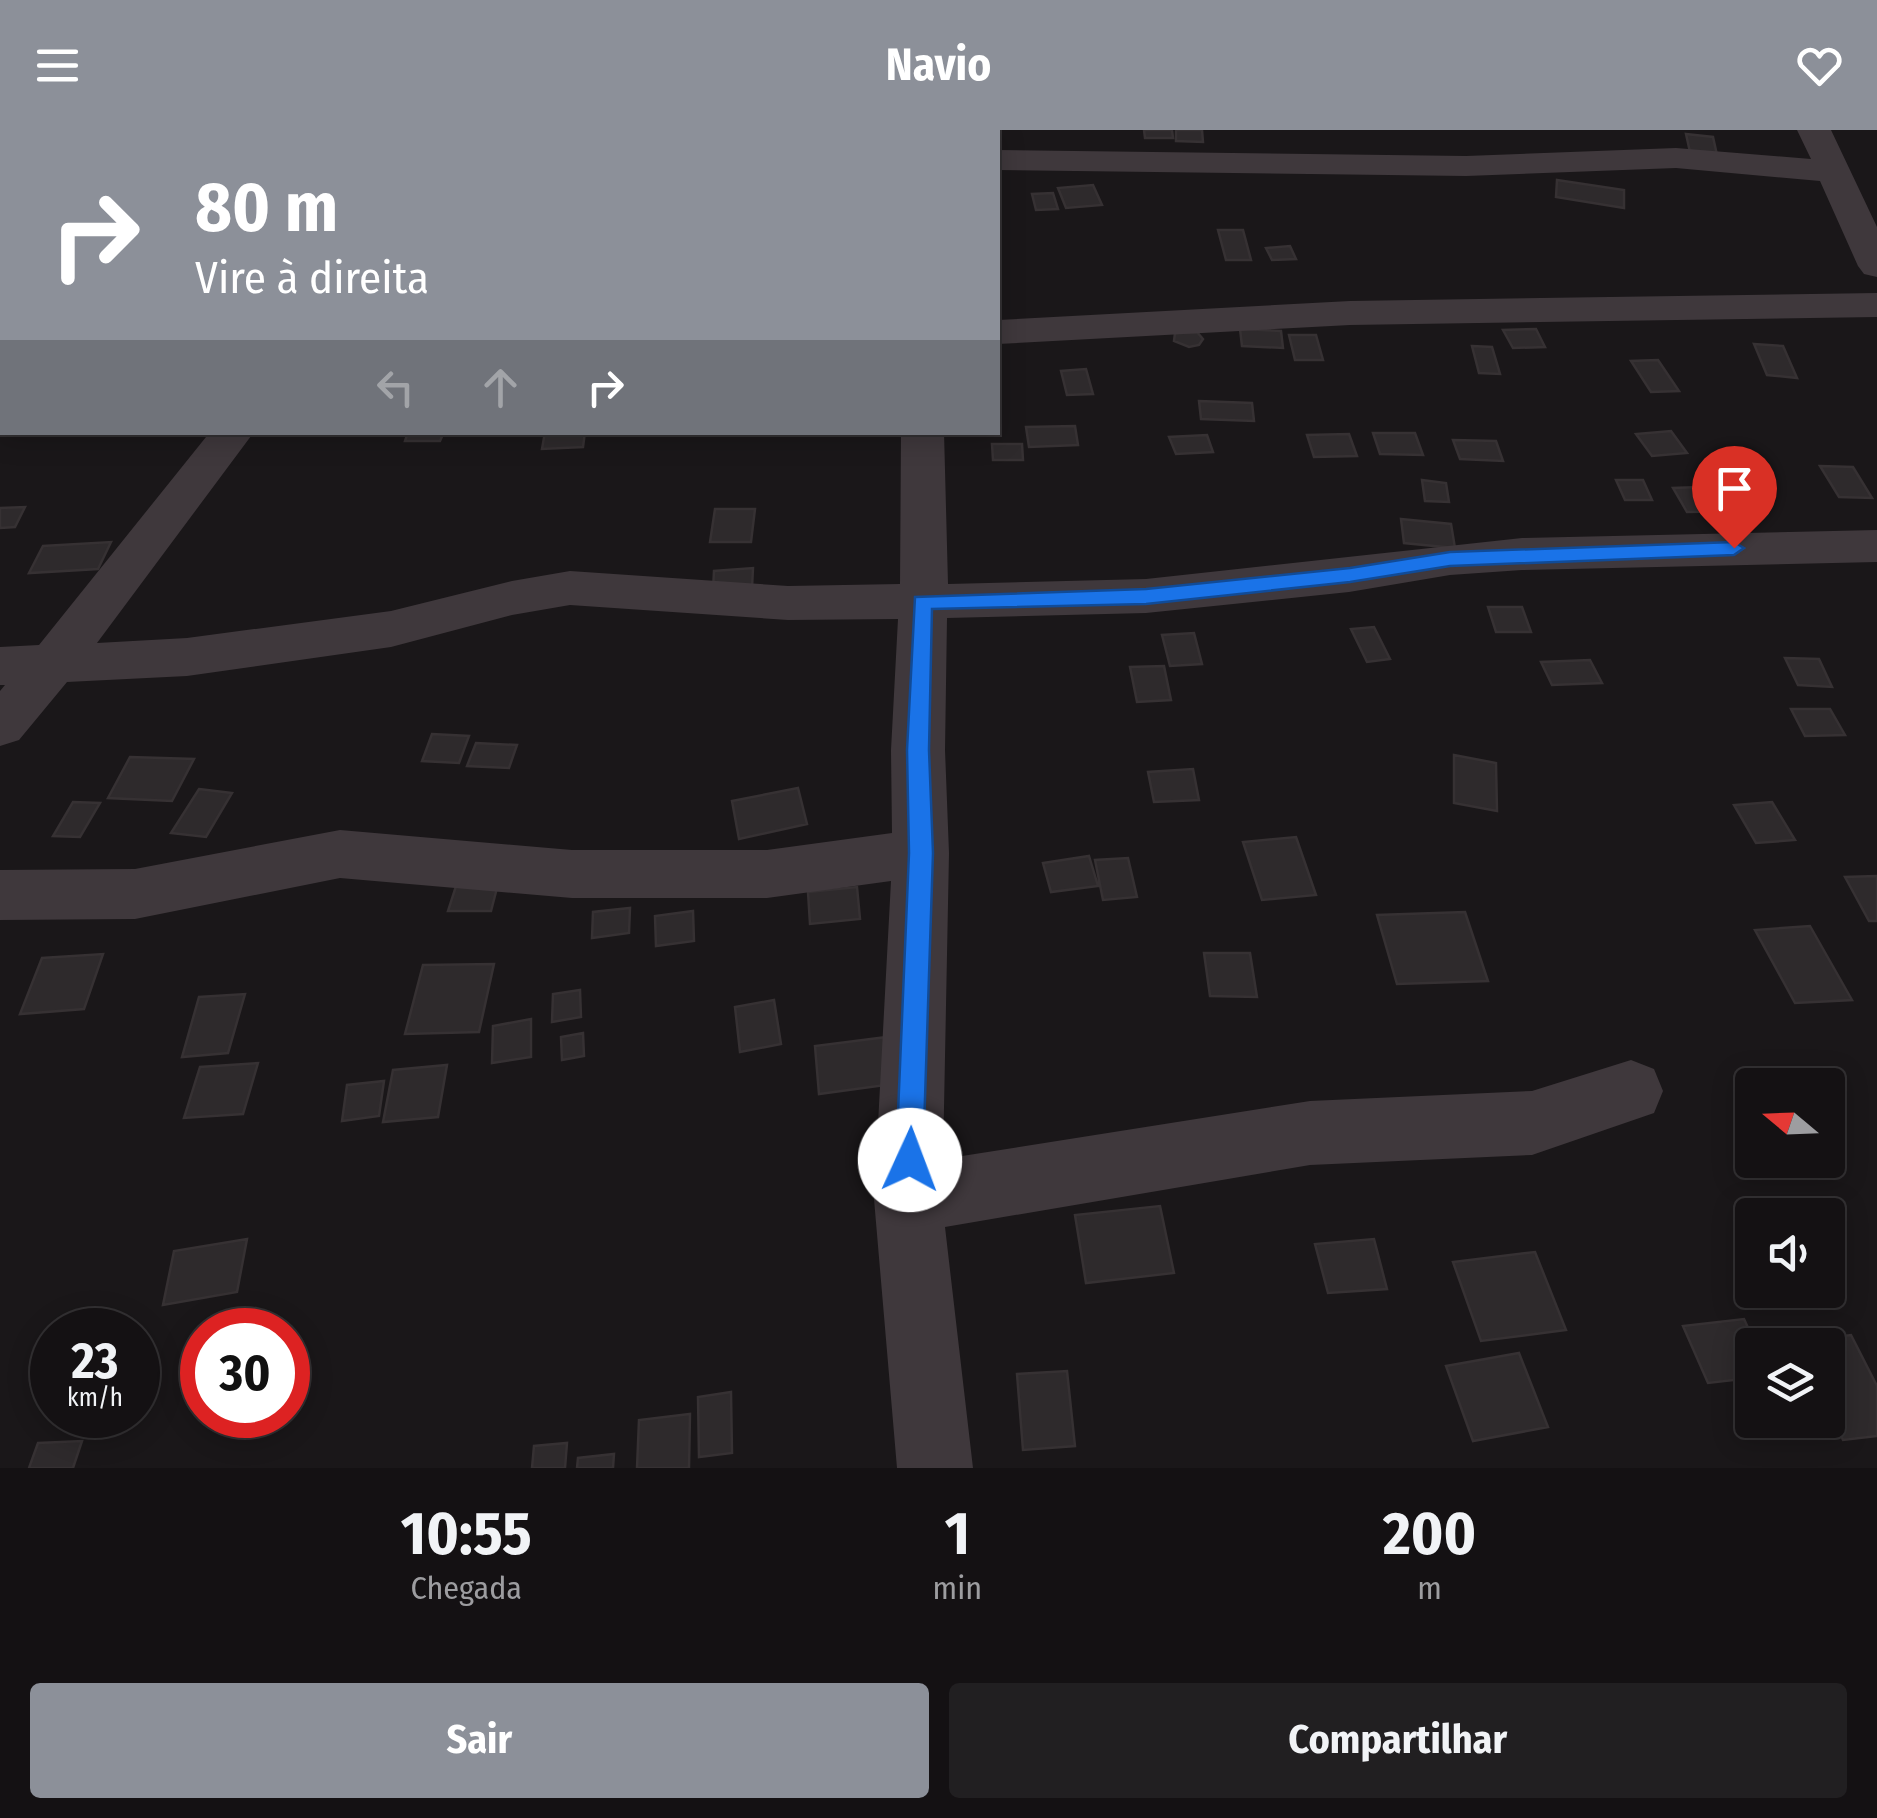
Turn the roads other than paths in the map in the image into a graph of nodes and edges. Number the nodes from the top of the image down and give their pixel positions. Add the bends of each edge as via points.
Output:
1 (1814, 130) edge
2 (1000, 160) edge
3 (1836, 172) junction
4 (1877, 266) edge
5 (1877, 305) edge
6 (1000, 332) edge
7 (231, 435) edge
8 (922, 435) edge
9 (1877, 546) edge
10 (922, 602) junction
11 (54, 664) junction
12 (0, 666) edge
13 (0, 726) edge
14 (921, 853) junction
15 (0, 896) edge
16 (1631, 1091) dead end
17 (908, 1199) junction
18 (935, 1468) edge

1 - 3 street
2 - 3 street via 1466,166 1658,158
3 - 4 street
5 - 6 street via 1390,312
7 - 11 street
8 - 10 street
9 - 10 street via 1522,554 1146,596
10 - 11 street via 721,601 570,588 391,630 187,657
10 - 14 street
11 - 12 street
11 - 13 street
14 - 15 street via 766,874 572,874 340,854 135,894
14 - 17 street
16 - 17 street via 1532,1123 1310,1134
17 - 18 street

